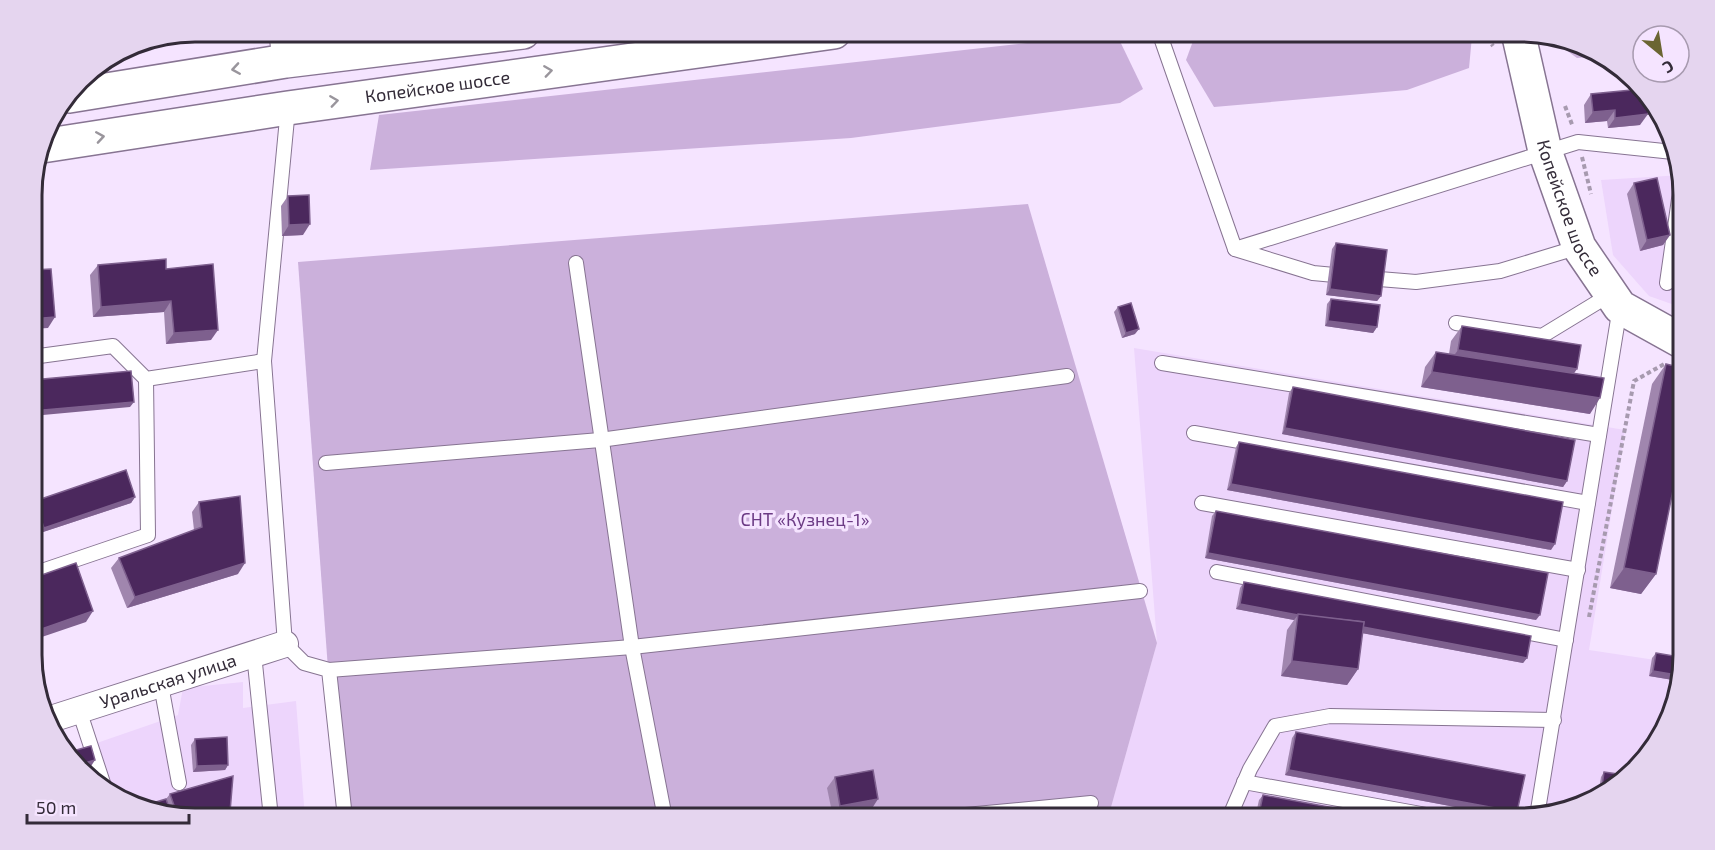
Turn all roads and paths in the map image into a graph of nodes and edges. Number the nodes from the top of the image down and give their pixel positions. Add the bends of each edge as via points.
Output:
1 (353, 42) edge
2 (762, 42) edge
3 (1163, 42) edge
4 (1520, 42) edge
5 (284, 46) edge
6 (81, 93) edge
7 (1563, 103) dead end
8 (288, 108) junction
9 (1578, 142) junction
10 (51, 145) edge
11 (1545, 150) junction
12 (1666, 151) edge
13 (1592, 199) dead end
14 (1673, 237) edge
15 (1579, 247) junction
16 (1235, 249) junction
17 (576, 263) dead end
18 (1666, 283) dead end
19 (1615, 300) junction
20 (1456, 323) dead end
21 (1673, 346) edge
22 (1673, 354) edge
23 (42, 356) edge
24 (264, 361) junction
25 (1162, 363) dead end
26 (1067, 376) dead end
27 (146, 379) junction
28 (1194, 433) dead end
29 (1599, 435) junction
30 (600, 440) junction
31 (326, 463) dead end
32 (1202, 503) dead end
33 (1588, 503) junction
34 (1578, 570) junction
35 (42, 571) edge
36 (1217, 572) dead end
37 (1140, 591) dead end
38 (1587, 628) dead end
39 (1566, 640) junction
40 (285, 644) junction
41 (632, 647) junction
42 (254, 654) junction
43 (329, 670) junction
44 (161, 685) junction
45 (79, 710) junction
46 (56, 717) edge
47 (1554, 720) junction
48 (100, 775) edge
49 (1244, 782) junction
50 (179, 783) dead end
51 (1091, 803) dead end
52 (1539, 807) edge
53 (270, 808) edge
54 (344, 808) edge
55 (663, 808) edge
56 (1039, 808) edge
57 (1233, 808) edge
58 (1388, 808) edge

1 - 5 main road
8 -> 2 main road, Копейское шоссе
3 - 16 lane
4 - 11 main road, Копейское шоссе
5 -> 6 main road
5 - 8 main road
7 - 9 path
10 -> 8 main road, Копейское шоссе
8 - 24 lane
9 - 11 lane
9 - 12 lane
9 - 13 path
11 - 15 main road, Копейское шоссе
11 - 16 lane
14 - 18 lane
15 - 16 lane via 1500,271 1416,282 1313,273
15 - 19 main road, Копейское шоссе
17 - 30 lane
19 - 20 lane via 1542,336
19 - 21 main road, Копейское шоссе
19 - 29 lane
22 - 38 path via 1634,381
23 - 27 lane via 113,346
24 - 27 lane
24 - 40 lane
25 - 29 lane
26 - 30 lane
27 - 35 lane via 148,535
28 - 33 lane
29 - 33 lane
30 - 31 lane
30 - 41 lane
32 - 34 lane
33 - 34 lane
34 - 39 lane
36 - 39 lane
37 - 41 lane
39 - 47 lane
40 - 42 street, Уральская улица
40 - 43 lane via 304,663
41 - 43 lane
41 - 55 lane
42 - 44 street, Уральская улица
42 - 53 lane
43 - 54 lane
44 - 45 street, Уральская улица
44 - 50 lane
45 - 46 street, Уральская улица
45 - 48 lane
47 - 49 lane via 1330,716 1275,726
47 - 52 lane
49 - 57 lane
49 - 58 lane
51 - 56 lane

